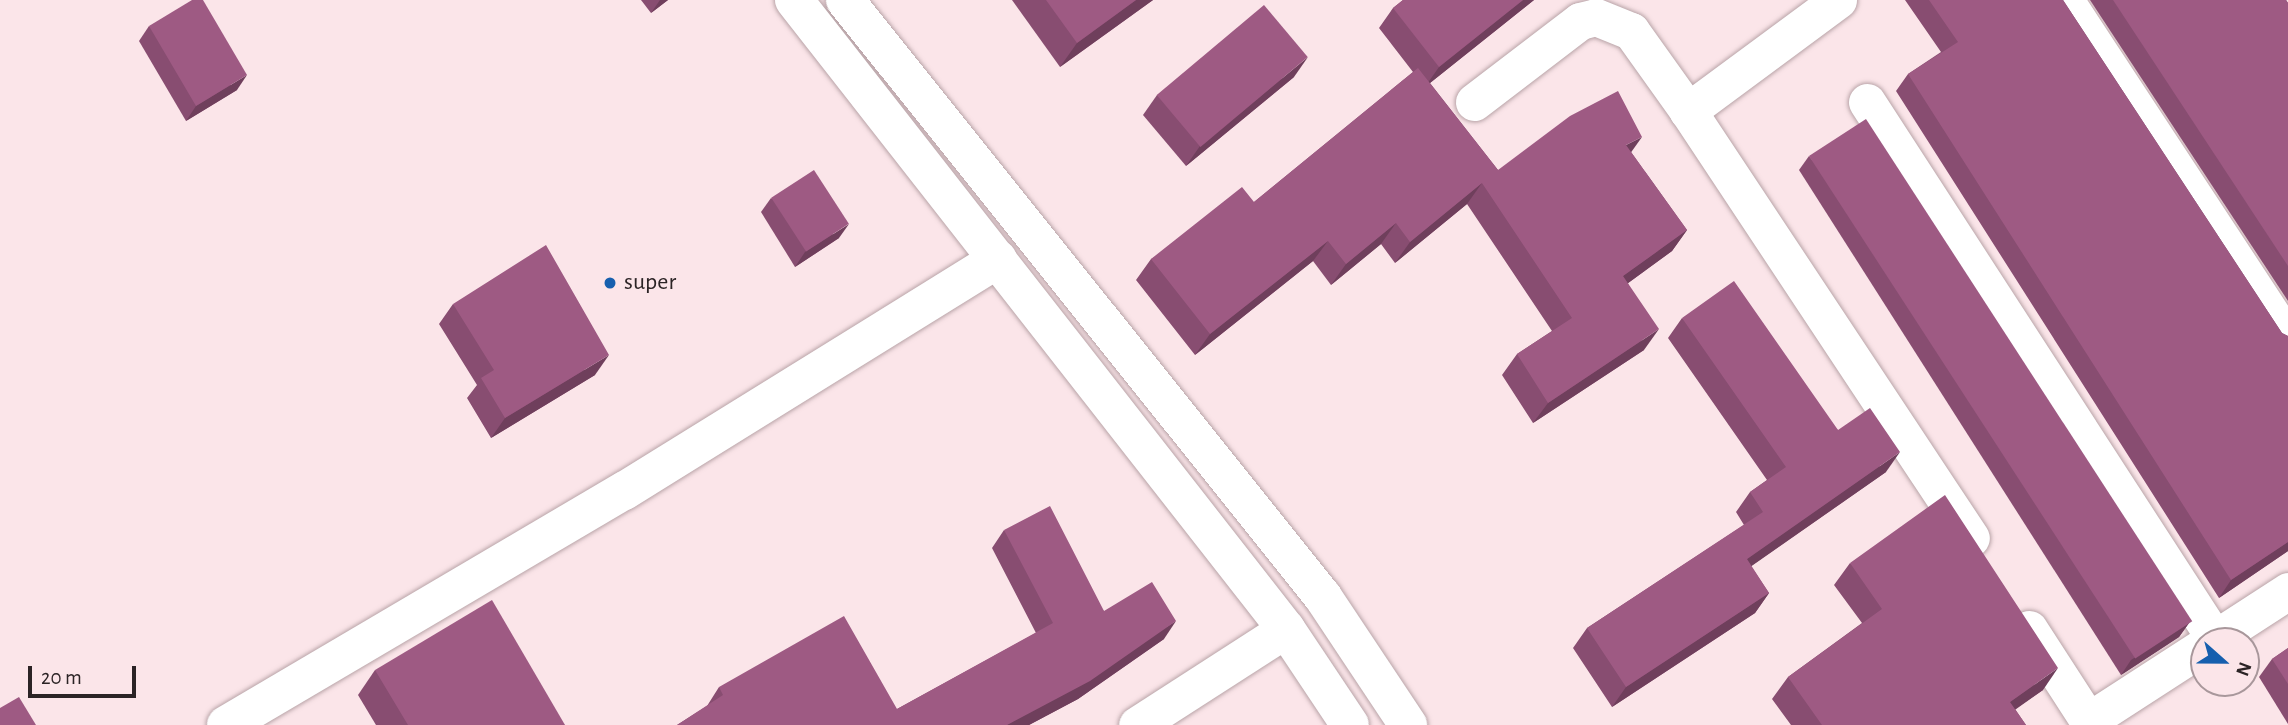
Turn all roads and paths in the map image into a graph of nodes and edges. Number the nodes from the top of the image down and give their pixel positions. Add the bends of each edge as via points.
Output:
1 (794, 0) edge
2 (845, 0) edge
3 (1838, 0) edge
4 (2065, 0) edge
5 (1474, 102) dead end
6 (1867, 102) dead end
7 (1688, 111) junction
8 (998, 259) junction
9 (2288, 339) edge
10 (2288, 591) edge
11 (2200, 627) edge
12 (2233, 627) edge
13 (1286, 629) junction
14 (2190, 656) edge
15 (2090, 723) edge
16 (226, 725) edge
17 (1137, 725) edge
18 (1350, 725) edge
19 (1408, 725) edge

1 - 8 main road
2 - 19 main road via 1314,586
3 - 7 street
4 - 9 street
5 - 7 street via 1580,21 1596,16 1631,31
6 - 11 street
7 - 15 street
8 - 13 main road
8 - 16 main road via 624,491
10 - 12 street
13 - 17 street
13 - 18 main road
14 - 15 street

